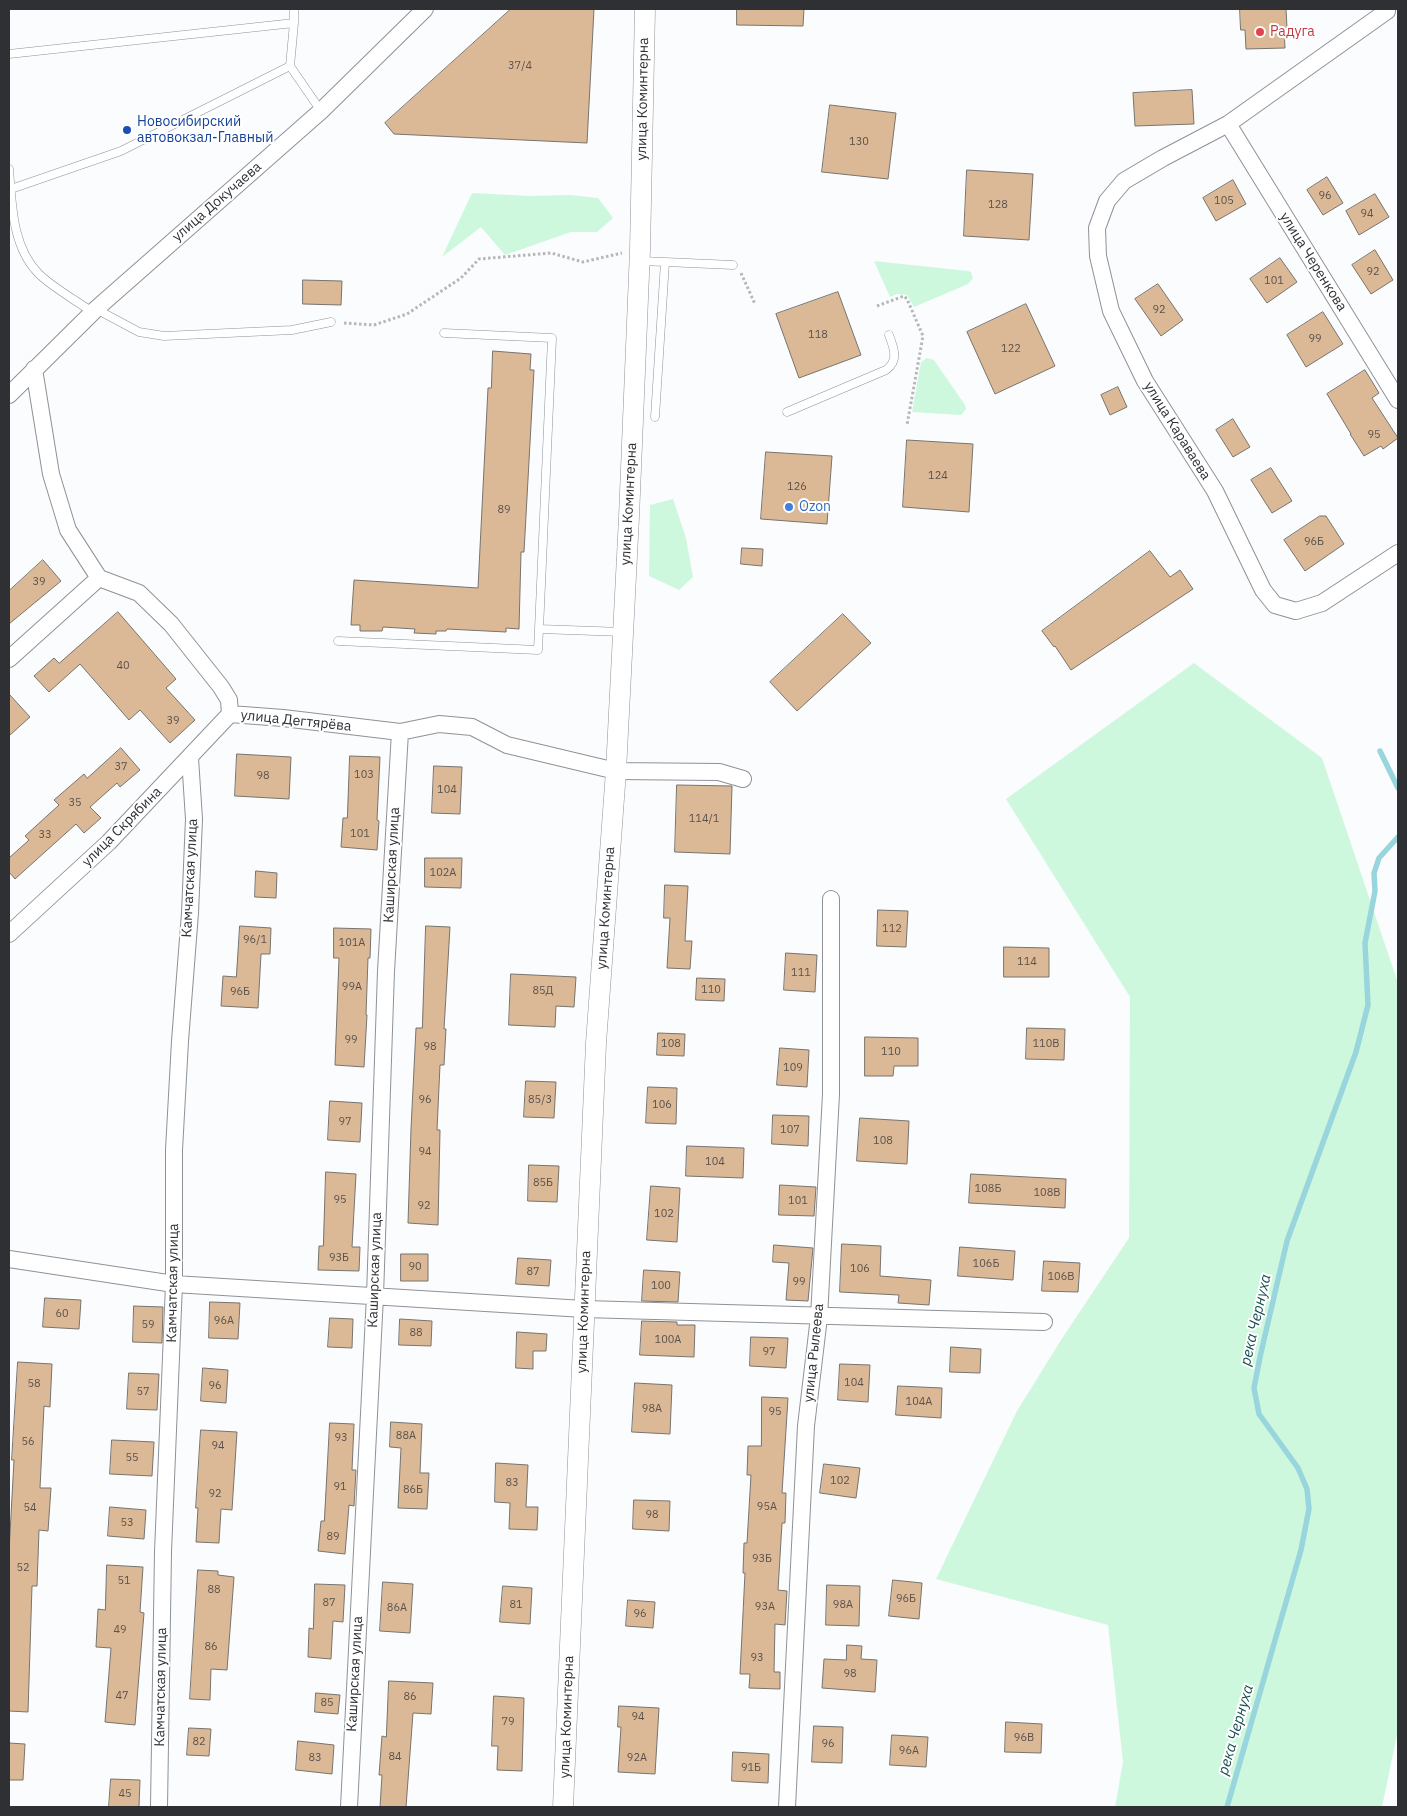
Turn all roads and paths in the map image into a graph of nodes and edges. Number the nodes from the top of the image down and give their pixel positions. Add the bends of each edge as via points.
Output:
1 (294, 9) edge
2 (425, 9) edge
3 (645, 9) edge
4 (1388, 9) edge
5 (294, 23) junction
6 (9, 54) edge
7 (290, 66) junction
8 (321, 111) junction
9 (1228, 124) junction
10 (9, 168) edge
11 (11, 189) junction
12 (639, 255) junction
13 (664, 262) junction
14 (733, 265) joint
15 (755, 304) dead end
16 (877, 306) dead end
17 (94, 311) junction
18 (331, 322) joint
19 (444, 333) dead end
20 (889, 335) dead end
21 (34, 369) junction
22 (9, 394) edge
23 (1398, 400) edge
24 (787, 412) dead end
25 (655, 417) dead end
26 (907, 425) dead end
27 (1398, 553) edge
28 (99, 578) junction
29 (539, 629) junction
30 (623, 632) junction
31 (338, 641) dead end
32 (9, 659) edge
33 (230, 714) junction
34 (400, 732) junction
35 (190, 758) junction
36 (616, 771) junction
37 (743, 779) dead end
38 (831, 899) dead end
39 (9, 934) edge
40 (9, 1259) edge
41 (174, 1284) junction
42 (375, 1296) junction
43 (584, 1309) junction
44 (819, 1317) junction
45 (1044, 1322) dead end
46 (159, 1807) edge
47 (349, 1807) edge
48 (563, 1807) edge
49 (787, 1807) edge

1 - 5 lane
2 - 8 street, улица Докучаева
3 - 12 street, улица Коминтерна
4 - 9 street
5 - 6 lane
5 - 7 lane
7 - 8 lane
7 - 11 lane via 120,151
8 - 17 street, улица Докучаева
9 - 23 street, улица Черенкова
9 - 27 street, улица Караваева via 1124,181 1107,201 1097,228 1098,256 1111,311 1145,381 1215,491 1263,590 1275,605 1296,611 1322,603
10 - 11 lane
11 - 17 lane via 12,210 22,251 39,274
12 - 13 lane
12 - 18 path via 583,262 551,253 479,259 461,278 407,314 374,325
12 - 30 street, улица Коминтерна
13 - 14 lane
13 - 25 lane
14 - 15 path via 743,276
16 - 26 path via 904,296 923,336
17 - 18 lane via 139,332 164,336 292,330
17 - 21 street, улица Докучаева
19 - 29 lane via 552,338
20 - 24 lane via 895,356 886,370
21 - 22 street, улица Докучаева
21 - 28 street via 50,474 68,530
28 - 32 street
28 - 33 street, улица Дегтярёва via 139,593 171,624 221,687 229,700
29 - 30 lane
29 - 31 lane via 538,650
30 - 36 street, улица Коминтерна
33 - 34 street, улица Дегтярёва
33 - 35 street, улица Скрябина
34 - 36 street, улица Дегтярёва via 438,724 472,727 507,745
34 - 42 street, Каширская улица via 386,972
35 - 39 street, улица Скрябина via 109,842
35 - 41 street, Камчатская улица via 194,819 174,1150
36 - 37 street, улица Дегтярёва via 719,772
36 - 43 street, улица Коминтерна via 596,1043
38 - 44 street, улица Рылеева via 831,1094
40 - 41 street
41 - 42 street
41 - 46 street, Камчатская улица via 163,1552
42 - 43 street
42 - 47 street, Каширская улица
43 - 44 street
43 - 48 street, улица Коминтерна
44 - 45 street
44 - 49 street, улица Рылеева via 806,1426

